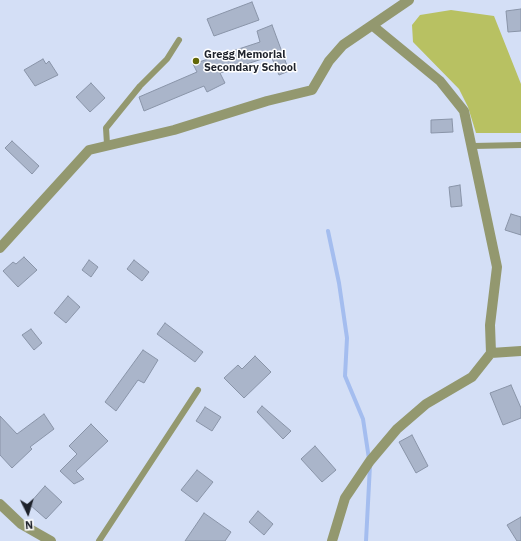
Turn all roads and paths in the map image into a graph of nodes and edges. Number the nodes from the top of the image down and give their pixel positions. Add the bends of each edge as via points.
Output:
1 (409, 0) edge
2 (373, 26) junction
3 (179, 40) dead end
4 (107, 144) junction
5 (521, 145) edge
6 (472, 146) junction
7 (0, 248) edge
8 (521, 351) edge
9 (491, 353) junction
10 (198, 390) dead end
11 (0, 504) edge
12 (51, 541) edge
13 (99, 541) edge
14 (332, 541) edge

1 - 2 street
2 - 4 street via 343,45 329,61 312,90 266,101 174,130
2 - 6 street via 440,81 464,111
3 - 4 lane via 167,59 140,86 106,128
4 - 7 street via 88,150
5 - 6 lane
6 - 9 street via 497,267 490,325
8 - 9 street
9 - 14 street via 472,377 426,404 397,429 370,461 345,498
10 - 13 lane
11 - 12 street via 21,524

